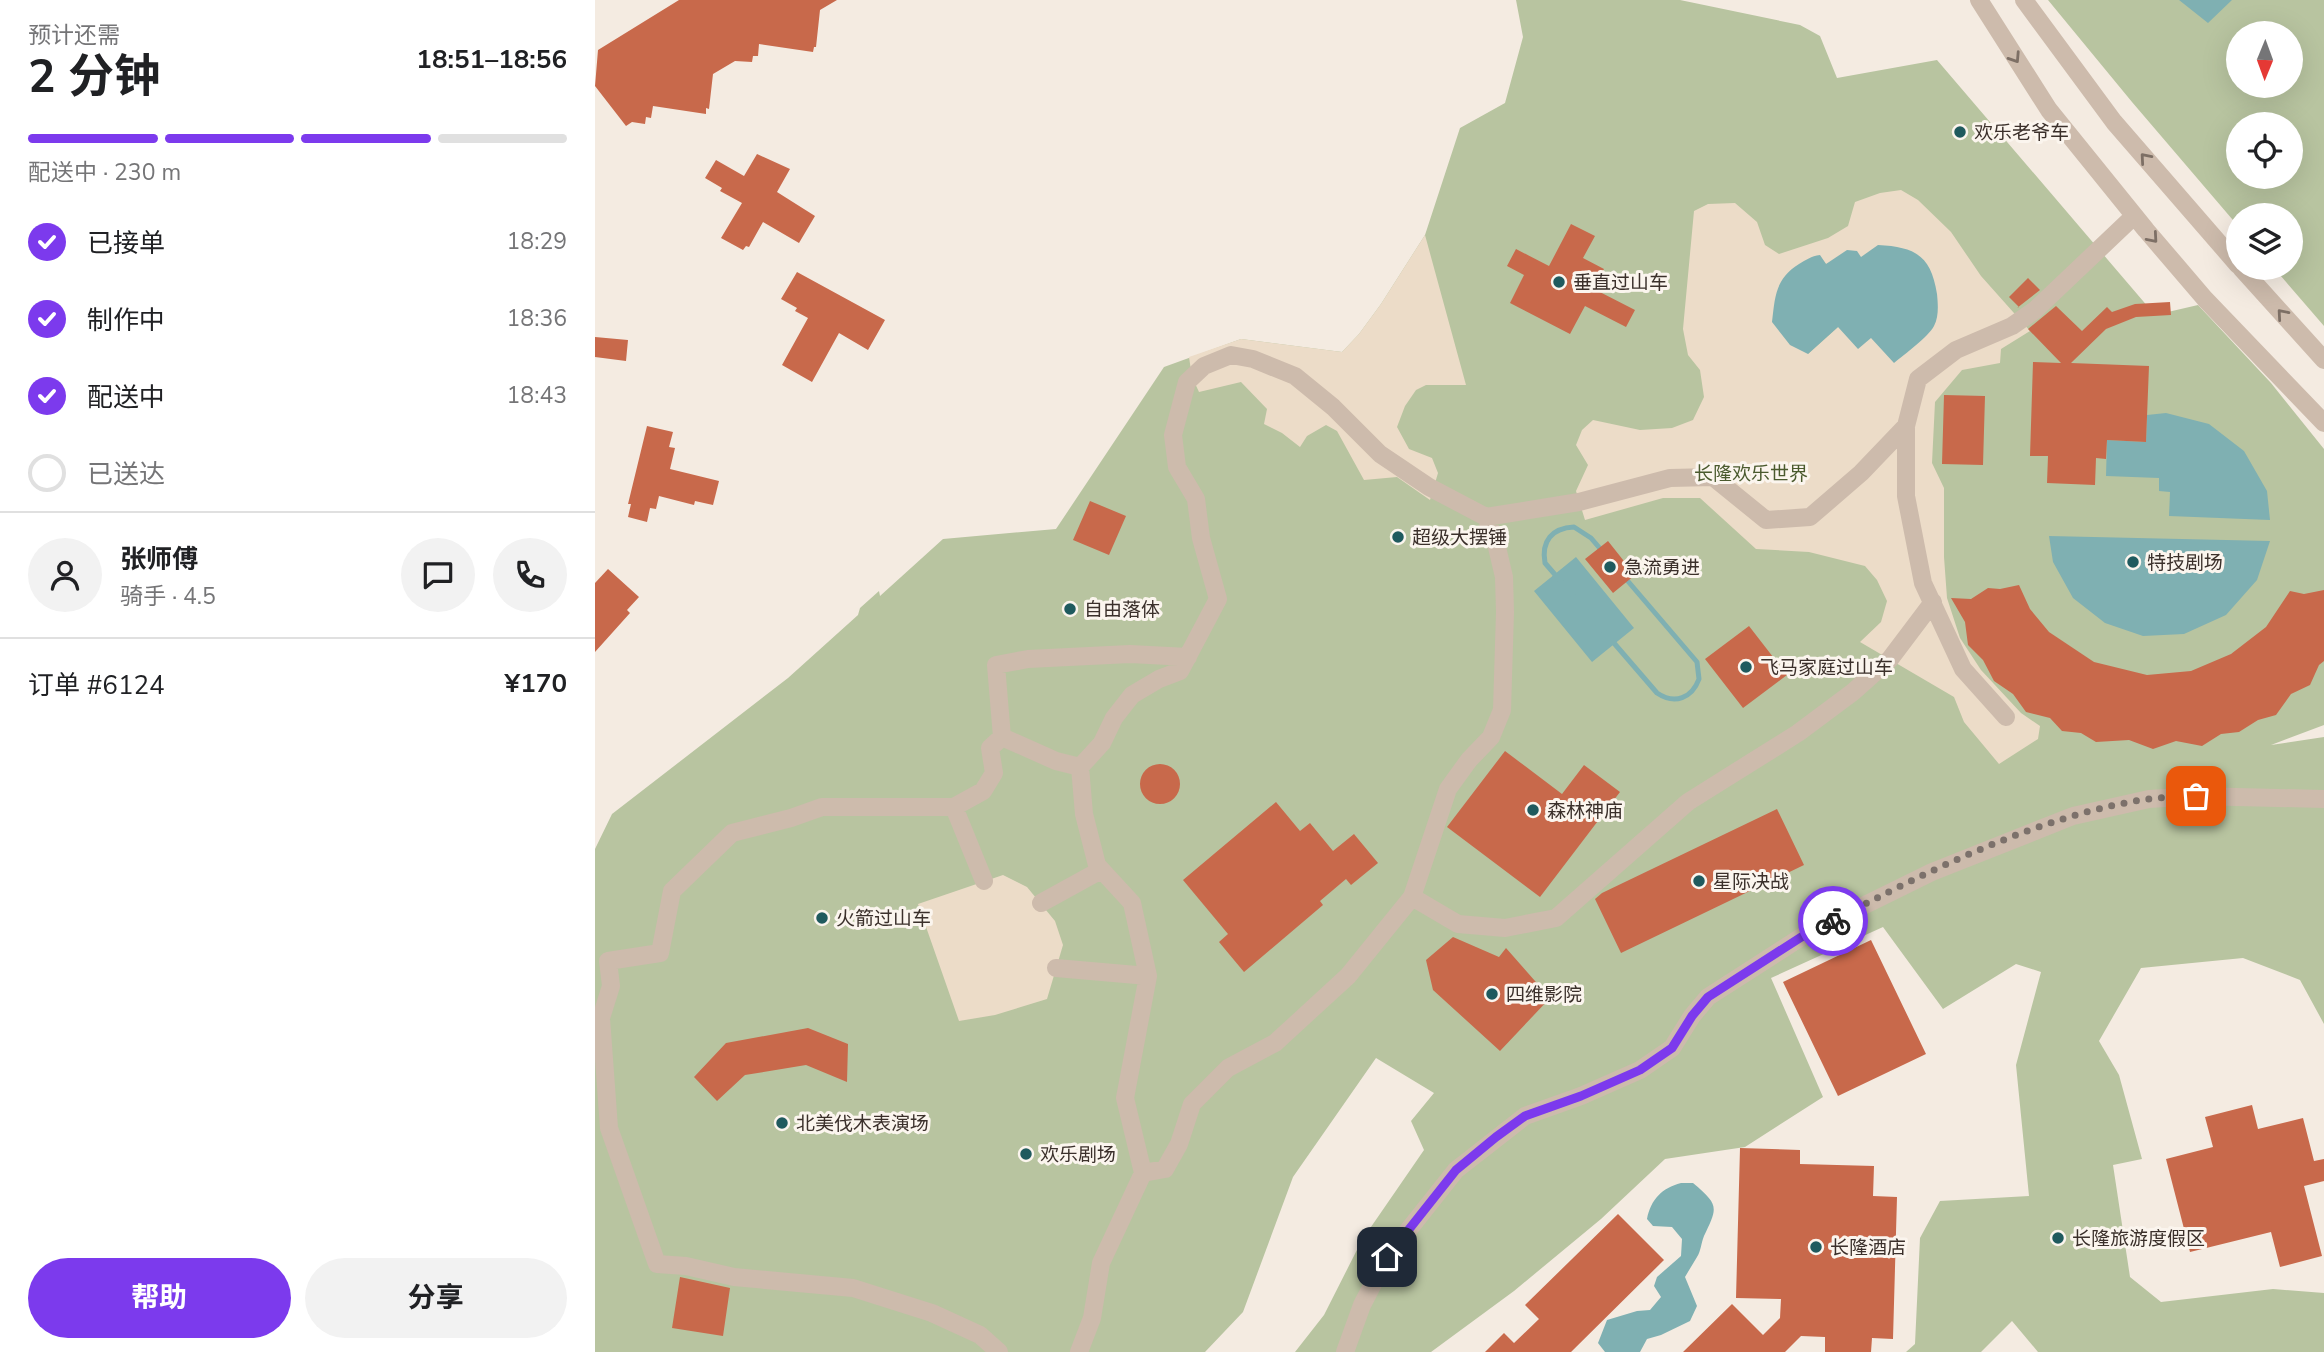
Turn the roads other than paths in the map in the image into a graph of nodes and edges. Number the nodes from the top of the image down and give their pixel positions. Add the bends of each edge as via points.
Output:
1 (1979, 0) edge
2 (2024, 0) edge
3 (2134, 216) junction
4 (2226, 251) edge
5 (2252, 280) edge
6 (2324, 360) edge
7 (2324, 423) edge
8 (1906, 426) junction
9 (1486, 517) junction
10 (1933, 602) junction
11 (1188, 657) junction
12 (2006, 717) dead end
13 (1002, 737) junction
14 (1080, 766) junction
15 (2324, 799) edge
16 (954, 807) junction
17 (1101, 870) junction
18 (984, 881) dead end
19 (1412, 897) junction
20 (1041, 903) dead end
21 (1056, 968) dead end
22 (1148, 976) junction
23 (602, 1130) edge
24 (1143, 1173) junction
25 (999, 1352) edge
26 (1079, 1352) edge
27 (1345, 1352) edge

1 -> 3 street via 2049,110
4 -> 2 street via 2114,122
3 -> 7 street via 2205,299
3 - 8 street via 2035,310 2012,326 1955,350 1918,379
6 -> 5 street
8 - 9 street via 1810,517 1766,520 1713,477 1670,478 1579,502
8 - 10 street via 1906,496 1923,583
9 - 11 street via 1380,454 1295,376 1231,355 1204,366 1187,382 1173,435 1177,467 1196,499 1218,599
9 - 19 street via 1504,577 1502,710 1491,737 1448,789
10 - 12 street via 1963,669
10 - 19 street via 1890,659 1853,692 1789,739 1688,802 1556,918 1505,928 1458,924
11 - 13 street via 1130,654 996,665
11 - 14 street via 1180,671 1132,695 1102,743
13 - 14 street via 1056,761
13 - 16 street via 990,748 994,773 983,791
14 - 17 street via 1084,814
15 - 27 street via 2149,799 2073,816 1932,872 1806,934 1708,997 1672,1048 1640,1070 1525,1116 1456,1170 1387,1257
16 - 18 street
16 - 23 street via 822,807 732,833 672,891 660,953 608,961 611,986 601,1018
17 - 20 street
17 - 22 street via 1132,903
19 - 24 street via 1348,976 1275,1043 1228,1068 1192,1104 1165,1169
21 - 22 street
22 - 24 street via 1125,1098
23 - 25 street via 657,1264 734,1277 853,1288 932,1313 980,1335
24 - 26 street via 1101,1263

